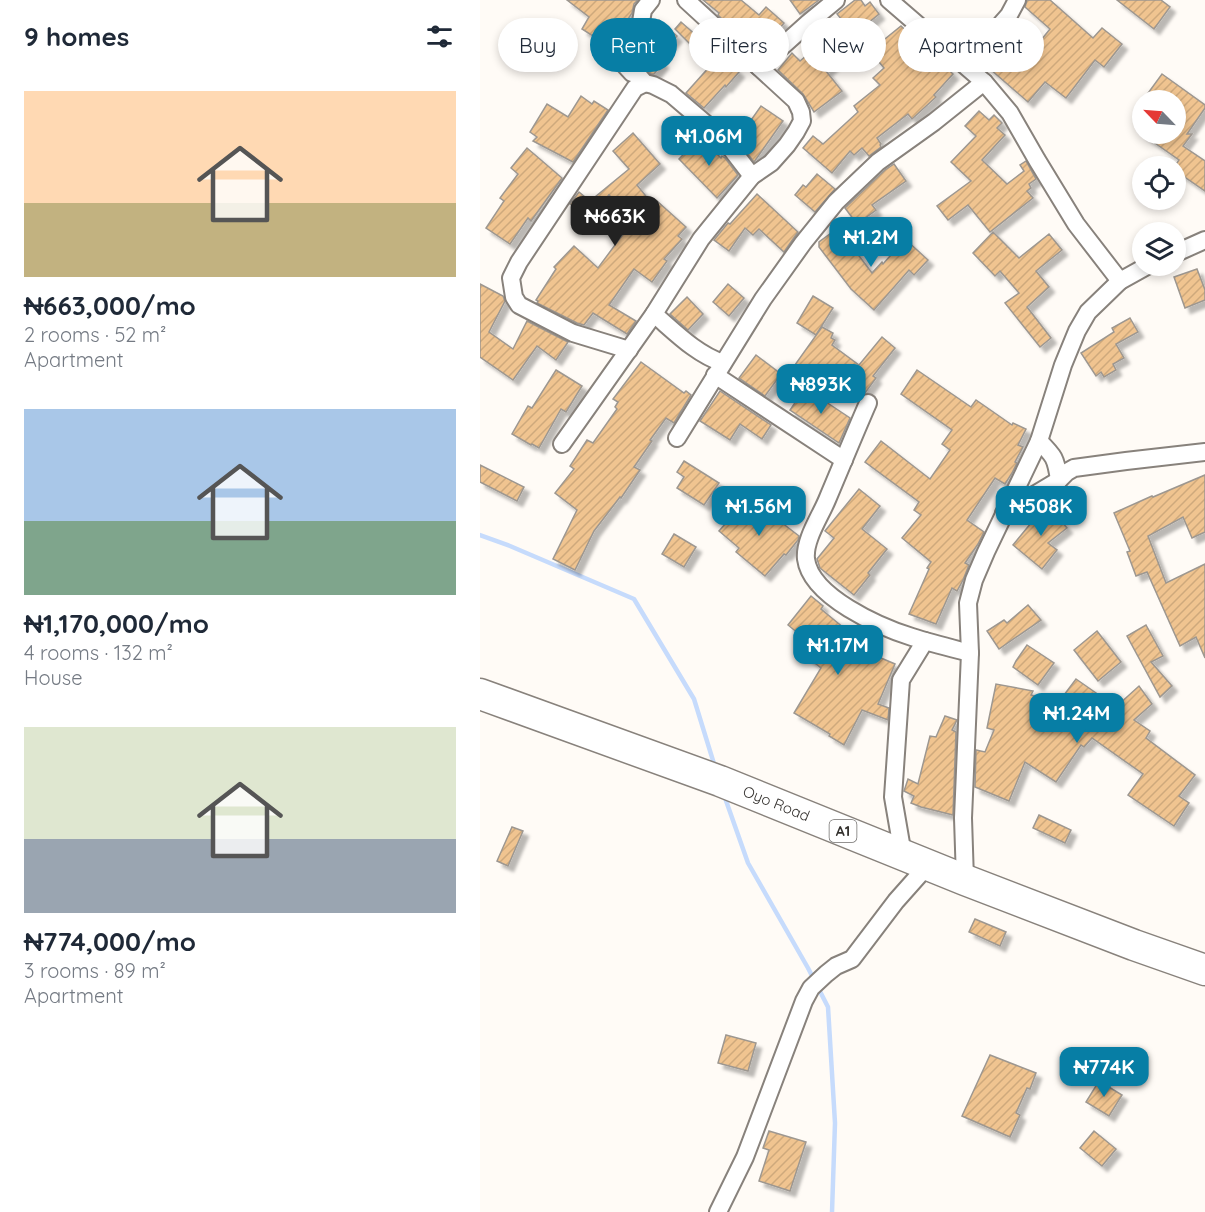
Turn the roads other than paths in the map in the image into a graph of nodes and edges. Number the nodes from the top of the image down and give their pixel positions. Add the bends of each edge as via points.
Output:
1 (651, 0) edge
2 (686, 0) edge
3 (836, 0) edge
4 (889, 0) edge
5 (1017, 0) edge
6 (706, 18) edge
7 (910, 18) edge
8 (1006, 18) edge
9 (789, 40) edge
10 (764, 72) edge
11 (973, 72) edge
12 (984, 82) junction
13 (645, 83) junction
14 (752, 176) junction
15 (1205, 240) edge
16 (1186, 249) edge
17 (1132, 274) edge
18 (1120, 280) junction
19 (654, 314) junction
20 (629, 350) junction
21 (719, 369) junction
22 (868, 403) dead end
23 (677, 438) dead end
24 (1039, 441) junction
25 (562, 444) dead end
26 (1205, 452) edge
27 (844, 460) junction
28 (1059, 480) junction
29 (1004, 513) junction
30 (925, 641) junction
31 (970, 653) junction
32 (480, 694) edge
33 (915, 860) junction
34 (965, 880) junction
35 (1205, 970) edge
36 (718, 1212) edge

1 - 13 street via 643,10 638,40 621,61
2 - 6 street
3 - 9 street
4 - 7 street
5 - 8 street
10 - 14 street via 796,101 802,121 771,163
11 - 12 street
12 - 18 street via 1010,113 1076,224
12 - 21 street via 878,162 836,202 763,300
13 - 14 street via 671,94 705,123
13 - 20 street via 635,88 511,278 519,305 573,333
14 - 19 street via 701,239
15 - 16 street
17 - 18 street
18 - 24 street via 1089,312 1077,332
19 - 20 street
19 - 21 street
20 - 25 street
21 - 23 street
21 - 27 street
22 - 27 street
24 - 28 street via 1053,456
24 - 29 street
26 - 28 street via 1074,468
27 - 30 street via 809,539 806,559 813,579 853,611
28 - 29 street
29 - 31 street via 968,603
30 - 31 street
30 - 33 street via 901,680 893,797
31 - 34 street via 963,818
32 - 33 highway, Oyo Road / A1 via 720,782
33 - 34 highway, Oyo Road / A1
33 - 36 street via 896,900 852,959 836,966 811,988 745,1157
34 - 35 highway, Oyo Road / A1

